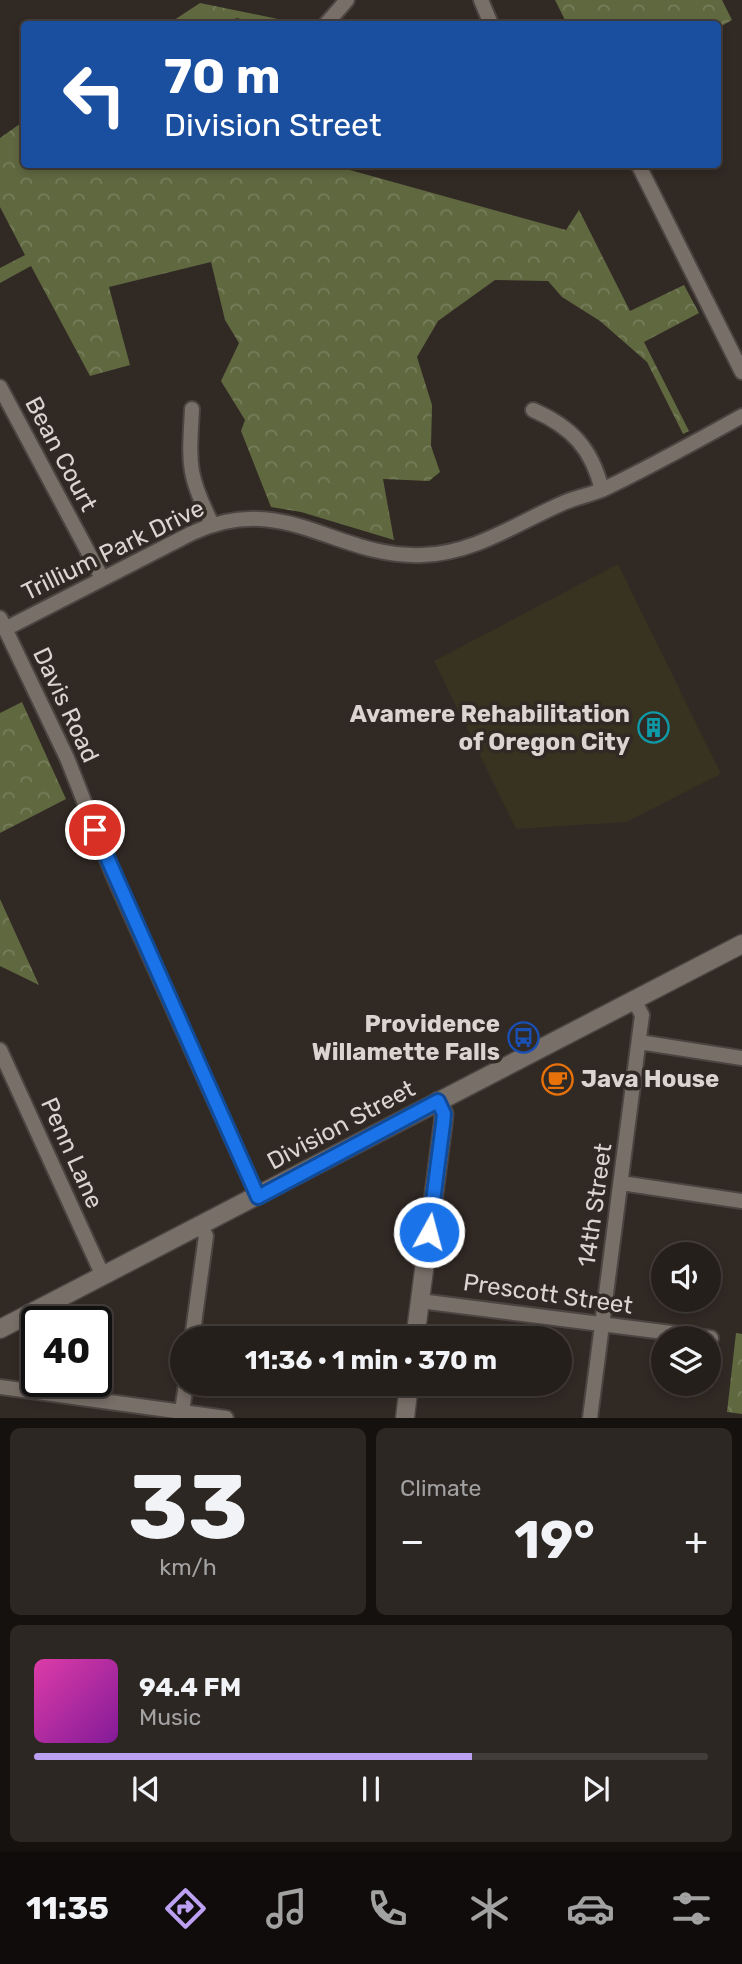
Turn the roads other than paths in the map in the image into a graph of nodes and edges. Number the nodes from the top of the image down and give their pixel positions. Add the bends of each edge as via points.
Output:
1 (346, 0) edge
2 (481, 0) edge
3 (328, 21) edge
4 (490, 21) edge
5 (640, 168) edge
6 (742, 372) edge
7 (0, 387) edge
8 (192, 409) dead end
9 (533, 410) dead end
10 (742, 416) edge
11 (603, 490) junction
12 (212, 524) junction
13 (102, 579) junction
14 (2, 623) edge
15 (742, 944) edge
16 (634, 1000) junction
17 (639, 1042) junction
18 (0, 1050) edge
19 (742, 1058) edge
20 (438, 1101) junction
21 (621, 1183) junction
22 (258, 1197) junction
23 (742, 1201) edge
24 (201, 1227) junction
25 (103, 1276) junction
26 (420, 1301) junction
27 (601, 1325) junction
28 (194, 1326) edge
29 (417, 1326) edge
30 (0, 1329) edge
31 (651, 1331) edge
32 (0, 1387) edge
33 (184, 1396) edge
34 (408, 1396) edge
35 (182, 1415) edge
36 (226, 1418) edge
37 (405, 1418) edge
38 (590, 1418) edge

1 - 3 street
2 - 4 street
5 - 6 street
7 - 13 street, Bean Court
8 - 12 street via 189,467
9 - 11 street via 560,423 582,442
10 - 11 street, Trillium Park Drive
11 - 12 street, Trillium Park Drive via 568,500 492,539 437,554 405,555 364,547 280,520 256,517
12 - 13 street, Trillium Park Drive
13 - 14 street, Trillium Park Drive
14 - 22 street, Davis Road via 67,758 114,877
15 - 16 street, Division Street
16 - 17 street, 14th Street via 642,1015
16 - 20 street, Division Street
17 - 19 street
17 - 21 street, 14th Street
18 - 25 street, Penn Lane
20 - 22 street, Division Street
20 - 26 street via 444,1114
21 - 23 street
21 - 27 street, 14th Street
22 - 24 street, Division Street
24 - 25 street, Division Street
24 - 28 street via 206,1236
25 - 30 street, Division Street
26 - 27 street, Prescott Street
26 - 29 street
27 - 31 street, Prescott Street
27 - 38 street, 14th Street
32 - 35 street
33 - 35 street
34 - 37 street
35 - 36 street

